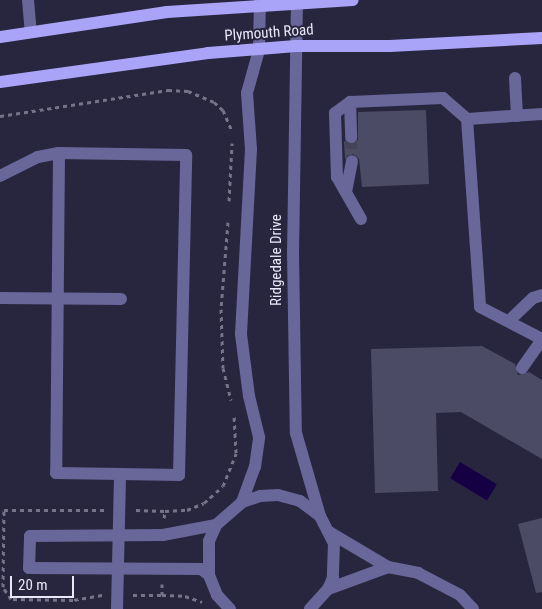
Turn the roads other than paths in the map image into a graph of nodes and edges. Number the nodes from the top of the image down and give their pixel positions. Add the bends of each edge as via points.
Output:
1 (28, 0) edge
2 (353, 0) edge
3 (297, 2) edge
4 (260, 3) edge
5 (30, 32) junction
6 (0, 37) edge
7 (542, 38) edge
8 (296, 46) junction
9 (259, 50) junction
10 (515, 78) dead end
11 (0, 82) edge
12 (350, 102) junction
13 (542, 114) edge
14 (517, 116) junction
15 (467, 119) junction
16 (351, 137) tunnel mouth
17 (59, 153) junction
18 (352, 162) tunnel mouth
19 (0, 176) edge
20 (346, 192) junction
21 (360, 219) dead end
22 (542, 295) edge
23 (0, 298) edge
24 (58, 298) junction
25 (121, 299) dead end
26 (509, 321) junction
27 (542, 339) edge
28 (522, 368) dead end
29 (120, 474) junction
30 (242, 502) junction
31 (320, 516) junction
32 (216, 525) junction
33 (330, 532) junction
34 (118, 537) junction
35 (388, 567) junction
36 (118, 569) junction
37 (209, 575) junction
38 (328, 590) junction
39 (117, 609) edge
40 (230, 609) edge
41 (310, 609) edge
42 (474, 609) edge

1 - 5 street
2 - 3 main road, Plymouth Road
3 - 4 main road, Plymouth Road
3 - 8 street, Ridgedale Drive
4 - 5 main road, Plymouth Road via 167,12
4 - 9 street, Ridgedale Drive
5 - 6 main road, Plymouth Road
7 - 8 main road, Plymouth Road via 390,46
8 - 9 main road, Plymouth Road
8 - 31 street, Ridgedale Drive via 293,252 296,433
9 - 11 main road, Plymouth Road via 208,53
9 - 30 street, Ridgedale Drive via 247,92 251,149 241,334 248,396 259,437 255,467
10 - 14 street
12 - 15 street via 443,98
12 - 16 street
12 - 20 street via 335,113 338,177
13 - 14 street
14 - 15 street
15 - 26 street via 480,307
17 - 19 street via 38,157
17 - 24 street
17 - 29 street via 186,155 180,475
18 - 20 street
20 - 21 street
22 - 26 street via 533,298
23 - 24 street
24 - 25 street
24 - 29 street via 56,473
26 - 27 street
27 - 28 street
29 - 34 street
30 - 31 street via 278,495 300,501
30 - 32 street
31 - 33 street
32 - 34 street via 163,535
32 - 37 street via 206,558
33 - 35 street
33 - 38 street via 336,555
34 - 36 street
34 - 36 street via 30,536 29,568
35 - 38 street
35 - 42 street via 418,573 460,594
36 - 37 street via 201,569
36 - 39 street
37 - 40 street via 217,595
38 - 41 street

